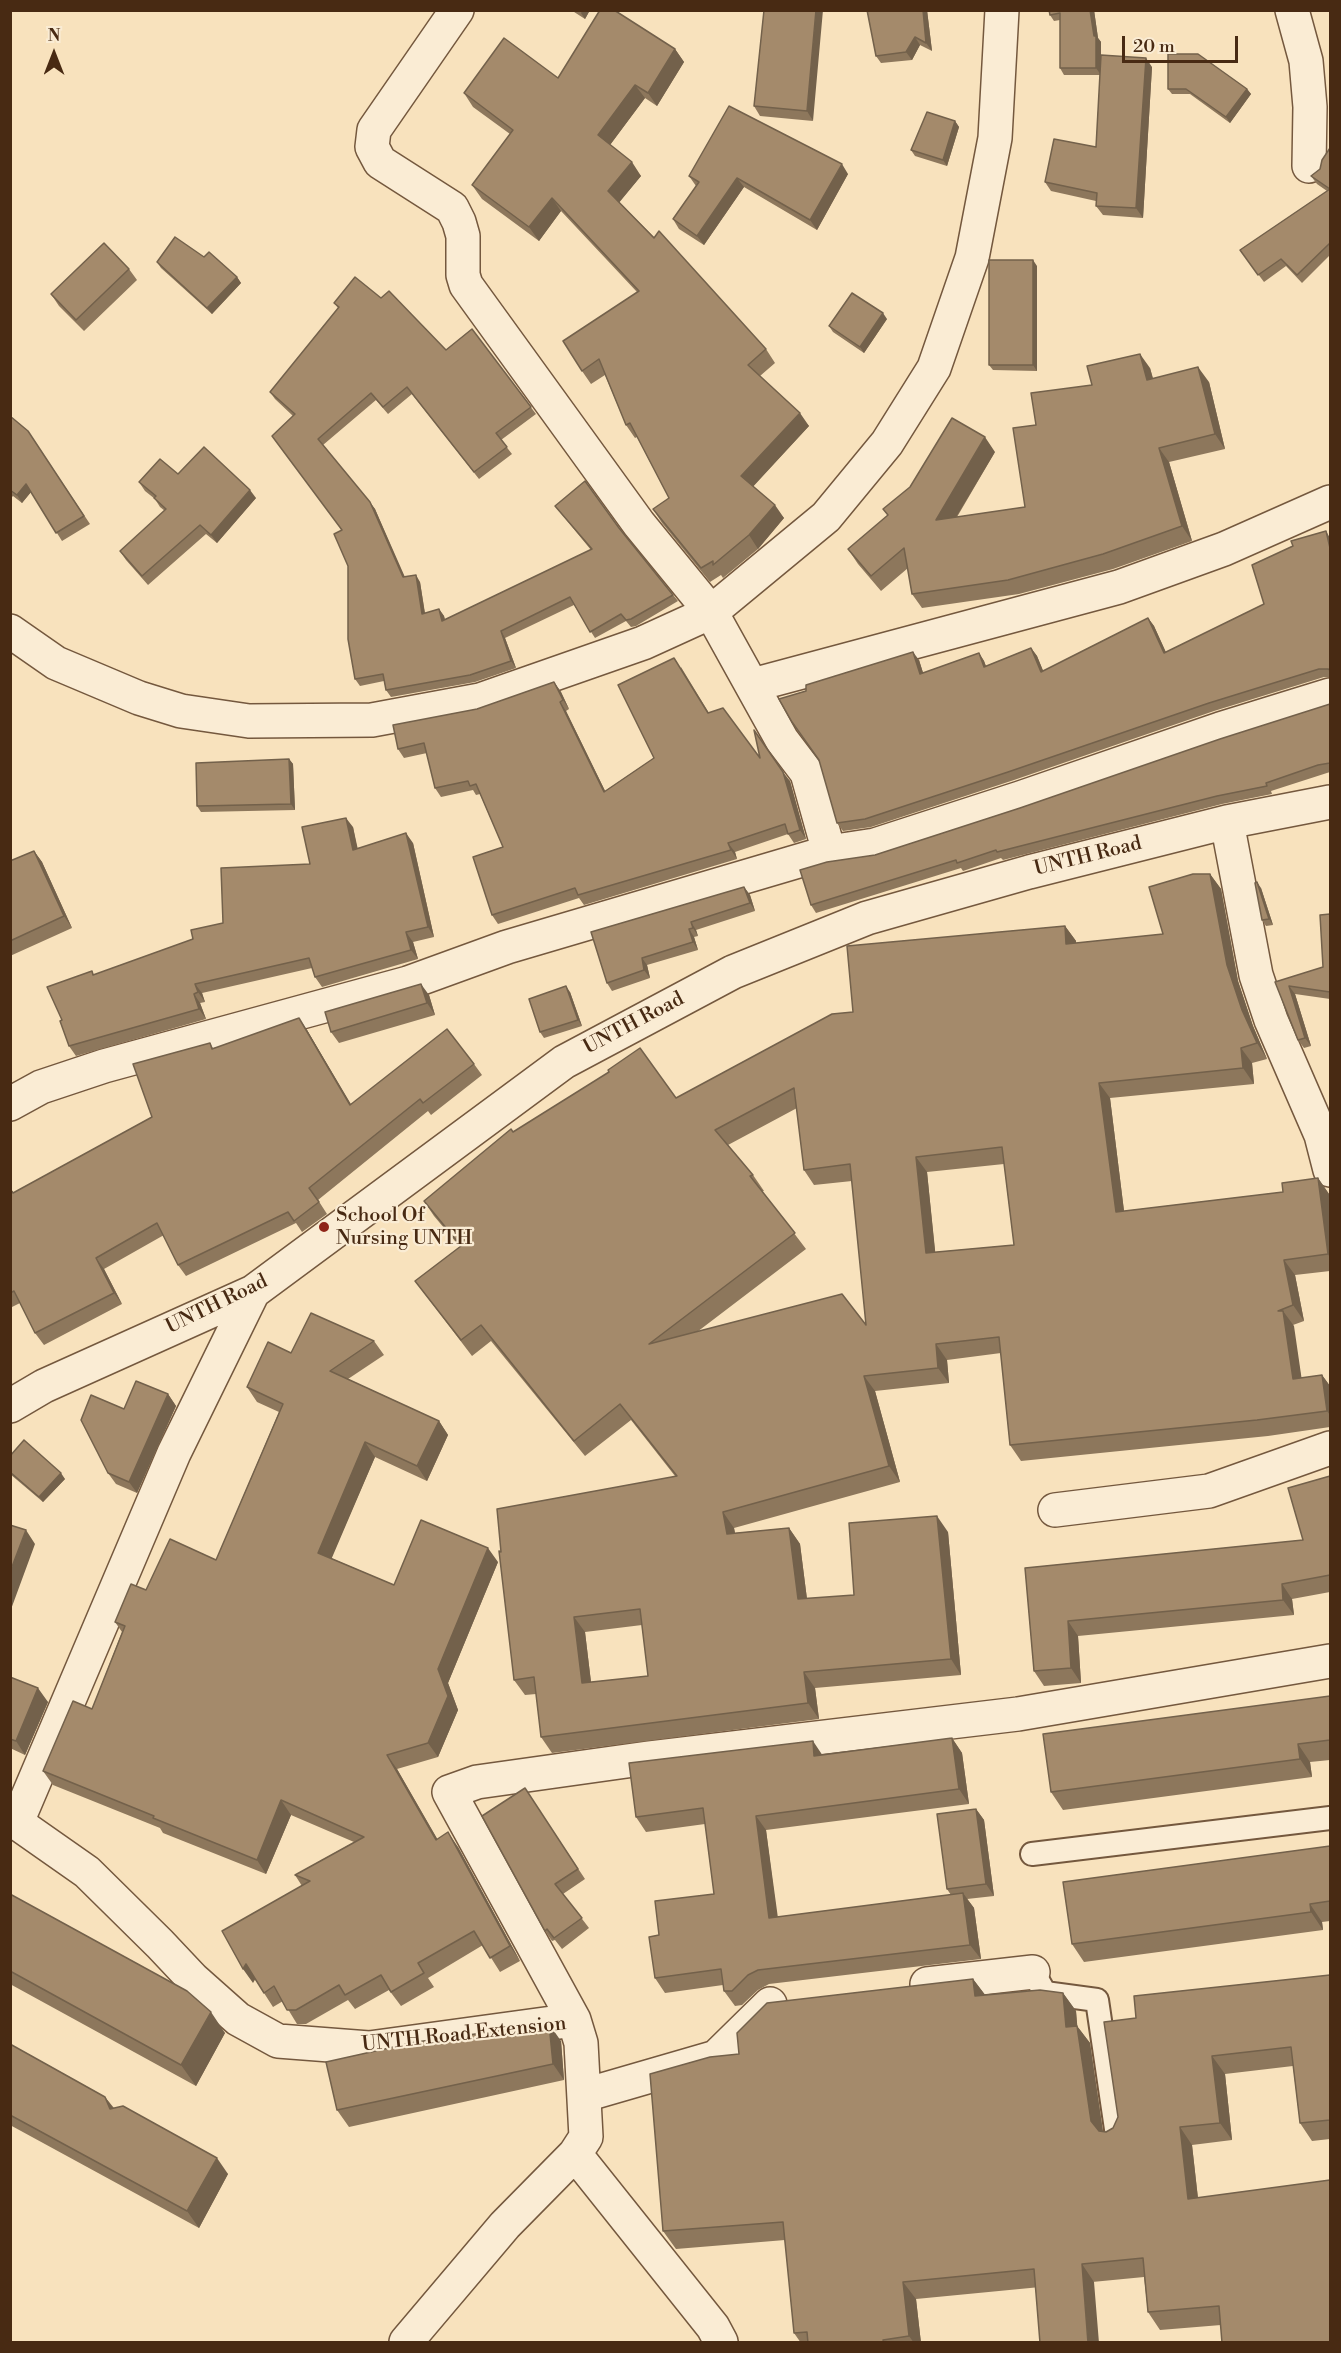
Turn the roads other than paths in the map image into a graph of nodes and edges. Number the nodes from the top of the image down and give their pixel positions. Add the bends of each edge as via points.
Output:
1 (457, 10) edge
2 (1002, 10) edge
3 (1292, 10) edge
4 (1309, 166) dead end
5 (1330, 502) edge
6 (711, 612) junction
7 (10, 631) edge
8 (753, 685) junction
9 (1330, 695) edge
10 (1330, 802) edge
11 (1227, 822) junction
12 (829, 852) junction
13 (10, 1104) edge
14 (1330, 1170) edge
15 (253, 1292) junction
16 (10, 1406) edge
17 (1330, 1448) edge
18 (1055, 1510) dead end
19 (1330, 1661) edge
20 (1330, 1818) edge
21 (14, 1820) edge
22 (1032, 1854) dead end
23 (1033, 1972) joint
24 (902, 1987) edge
25 (795, 2000) edge
26 (574, 2020) junction
27 (585, 2095) junction
28 (1117, 2136) edge
29 (575, 2154) junction
30 (406, 2343) edge
31 (721, 2343) edge

1 - 6 street via 374,130 372,147 380,162 452,208 463,236 466,285 639,524
2 - 6 street via 995,138 972,258 934,368 887,443 826,517
3 - 4 street via 1306,61
5 - 8 street via 1224,549 1119,587
6 - 7 street via 643,643 480,700 372,720 249,722 181,711 56,663
6 - 8 street
8 - 12 street via 782,740 807,772
9 - 12 street via 874,845
10 - 11 street, UNTH Road
11 - 14 street via 1256,975 1271,1020 1321,1135
11 - 15 street, UNTH Road via 867,918 733,972 564,1062
12 - 13 street via 507,947 408,983 104,1066 41,1087
15 - 16 street, UNTH Road via 44,1386
15 - 21 street via 174,1453
17 - 18 street via 1209,1491
19 - 26 street via 1018,1714 648,1758 477,1782 449,1792
20 - 22 lane
21 - 26 street, UNTH Road Extension via 87,1872 238,2019 278,2041 369,2048
23 - 24 street
23 - 28 lane via 1045,1993 1097,2000
25 - 27 street via 771,2003 716,2057
26 - 27 street, UNTH Road Extension via 581,2043
27 - 29 street, UNTH Road Extension via 586,2136
29 - 30 street, UNTH Road Extension via 505,2225
29 - 31 street via 713,2327

